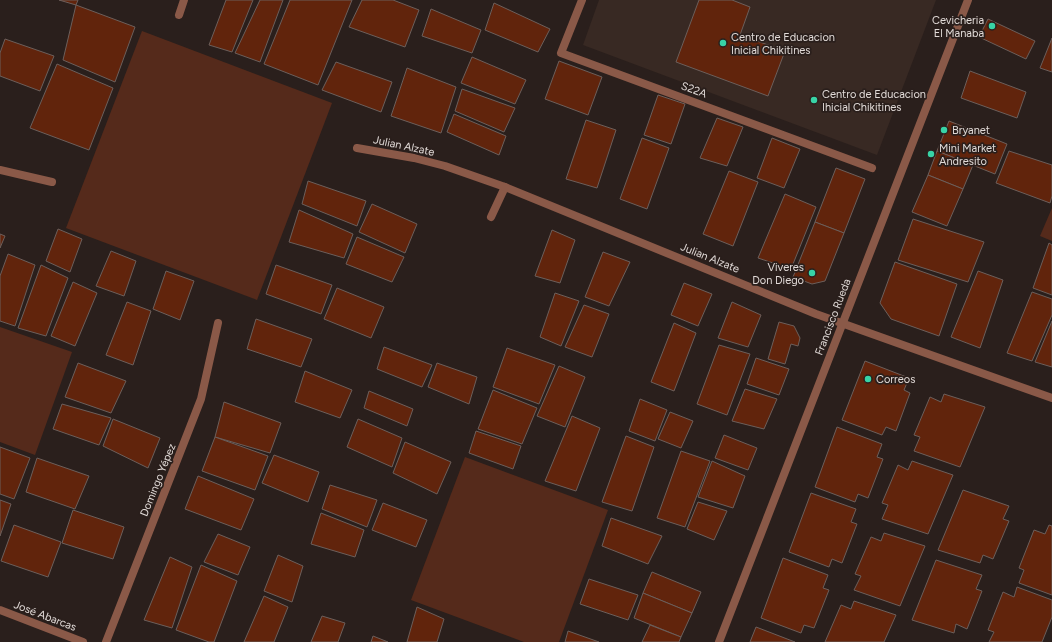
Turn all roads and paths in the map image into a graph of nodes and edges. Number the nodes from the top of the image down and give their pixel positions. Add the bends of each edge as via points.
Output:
1 (184, 0) edge
2 (582, 0) edge
3 (968, 0) edge
4 (179, 15) dead end
5 (357, 148) dead end
6 (872, 168) dead end
7 (0, 170) edge
8 (52, 182) dead end
9 (505, 187) junction
10 (491, 217) dead end
11 (842, 322) junction
12 (218, 323) dead end
13 (1052, 398) edge
14 (0, 610) edge
15 (83, 642) edge
16 (106, 642) edge
17 (719, 642) edge

1 - 4 street
2 - 6 street, S22A via 561,53
3 - 11 street, Francisco Rueda
5 - 9 street, Julian Alzate via 445,166
7 - 8 street
9 - 10 street
9 - 11 street, Julian Alzate via 816,314
11 - 13 street, Julian Alzate
11 - 17 street, Francisco Rueda
12 - 16 street, Domingo Yépez via 201,400
14 - 15 street, José Abarcas

